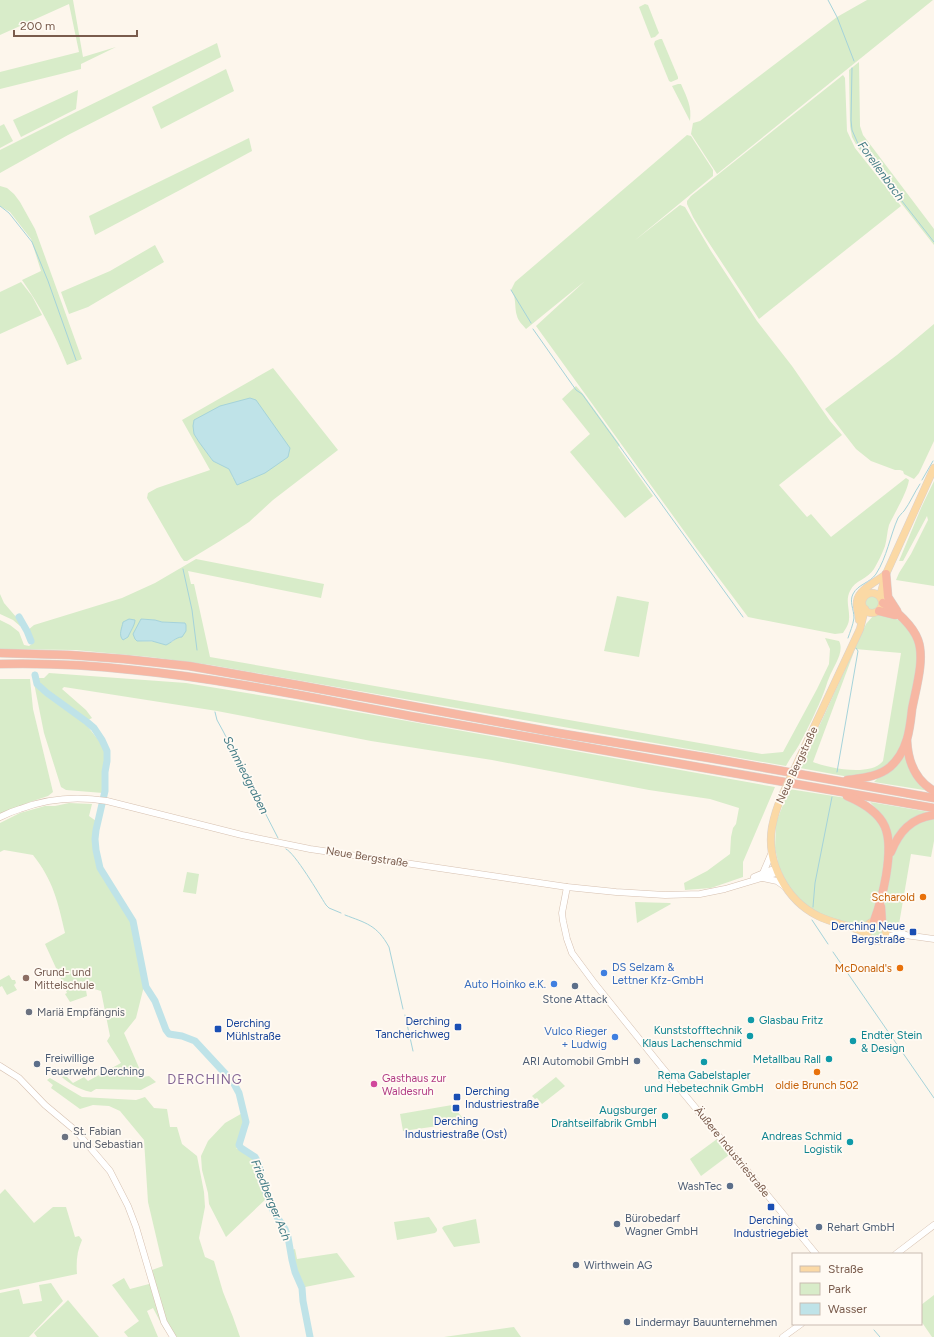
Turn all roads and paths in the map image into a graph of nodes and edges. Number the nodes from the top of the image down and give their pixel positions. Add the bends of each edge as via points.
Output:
1 (934, 468) edge
2 (886, 574) junction
3 (873, 592) junction
4 (878, 606) junction
5 (865, 609) junction
6 (904, 619) junction
7 (860, 629) junction
8 (0, 653) edge
9 (0, 664) edge
10 (907, 738) junction
11 (836, 781) junction
12 (834, 790) junction
13 (934, 790) edge
14 (934, 798) edge
15 (934, 808) edge
16 (934, 815) edge
17 (0, 818) edge
18 (772, 852) junction
19 (890, 855) junction
20 (777, 871) junction
21 (762, 876) junction
22 (784, 886) junction
23 (567, 887) junction
24 (878, 924) junction
25 (848, 926) junction
26 (867, 934) junction
27 (905, 935) junction
28 (885, 936) junction
29 (934, 939) edge
30 (0, 1066) edge
31 (934, 1225) edge
32 (815, 1253) edge
33 (897, 1253) edge
34 (800, 1325) edge
35 (173, 1337) edge
36 (783, 1337) edge

1 - 2 main road
2 - 3 main road
2 - 4 main road
2 - 6 highway via 888,598
2 - 7 main road via 858,595
3 - 4 main road
3 - 5 main road via 866,594 863,599
4 - 5 main road
4 - 6 highway
4 - 7 main road
5 - 7 main road
6 - 10 highway via 918,638 921,654
7 - 18 main road, Neue Bergstraße, bridge via 781,798 772,827
8 - 11 highway via 70,655 188,666
9 - 12 highway via 78,665 188,677
10 - 11 highway via 897,758 882,772 868,777
10 - 13 highway via 914,770 920,780
11 - 14 highway
12 - 15 highway
12 - 19 highway via 863,803 877,814 886,831
16 - 19 highway via 907,826 897,839
17 - 23 street, Neue Bergstraße via 33,804 58,798 84,798 107,801 295,846
18 - 20 main road, Neue Bergstraße
18 - 21 street
19 - 24 highway
20 - 21 street, Neue Bergstraße
20 - 22 main road
21 - 22 street
21 - 23 street, Neue Bergstraße via 700,894 644,894
22 - 25 main road via 811,912 825,920
23 - 32 street, Äußere Industriestraße via 562,913 572,953
24 - 25 main road
24 - 26 main road via 866,931
24 - 27 street
24 - 28 main road
25 - 26 main road
26 - 28 main road via 877,941
27 - 28 street
27 - 29 street
30 - 35 street via 20,1078 45,1105 76,1131 110,1171 136,1227 164,1322
31 - 33 street
34 - 36 street

